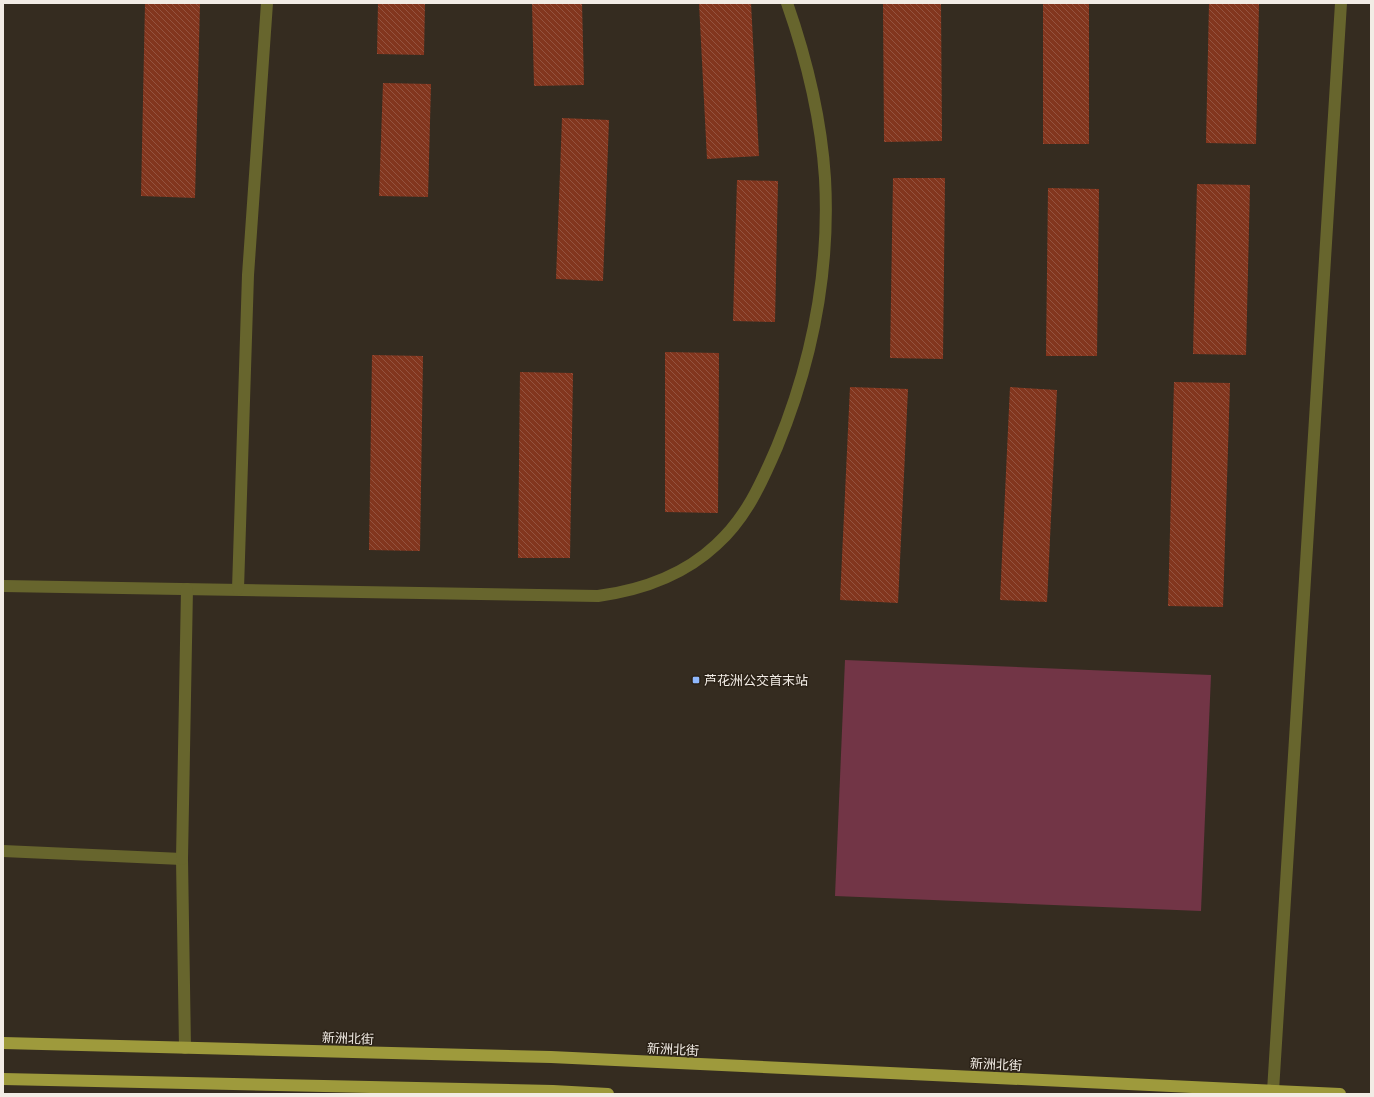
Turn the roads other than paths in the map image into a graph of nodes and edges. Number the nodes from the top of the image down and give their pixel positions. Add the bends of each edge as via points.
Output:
1 (267, 3) edge
2 (787, 3) edge
3 (1341, 3) edge
4 (3, 586) edge
5 (187, 589) junction
6 (238, 589) junction
7 (3, 851) edge
8 (182, 859) junction
9 (3, 1043) edge
10 (185, 1048) junction
11 (3, 1079) edge
12 (1273, 1091) junction
13 (608, 1094) edge
14 (1340, 1094) edge

1 - 6 street via 248,275
2 - 6 street via 802,45 813,88 820,133 826,223 823,268 809,351 791,409 762,483 734,527 710,550 673,575 624,592 598,596
3 - 12 street
4 - 5 street
5 - 6 street
5 - 8 street
7 - 8 street
8 - 10 street
9 - 10 main road, 新洲北街
10 - 12 main road, 新洲北街 via 551,1057
11 - 13 main road
12 - 14 main road, 新洲北街

